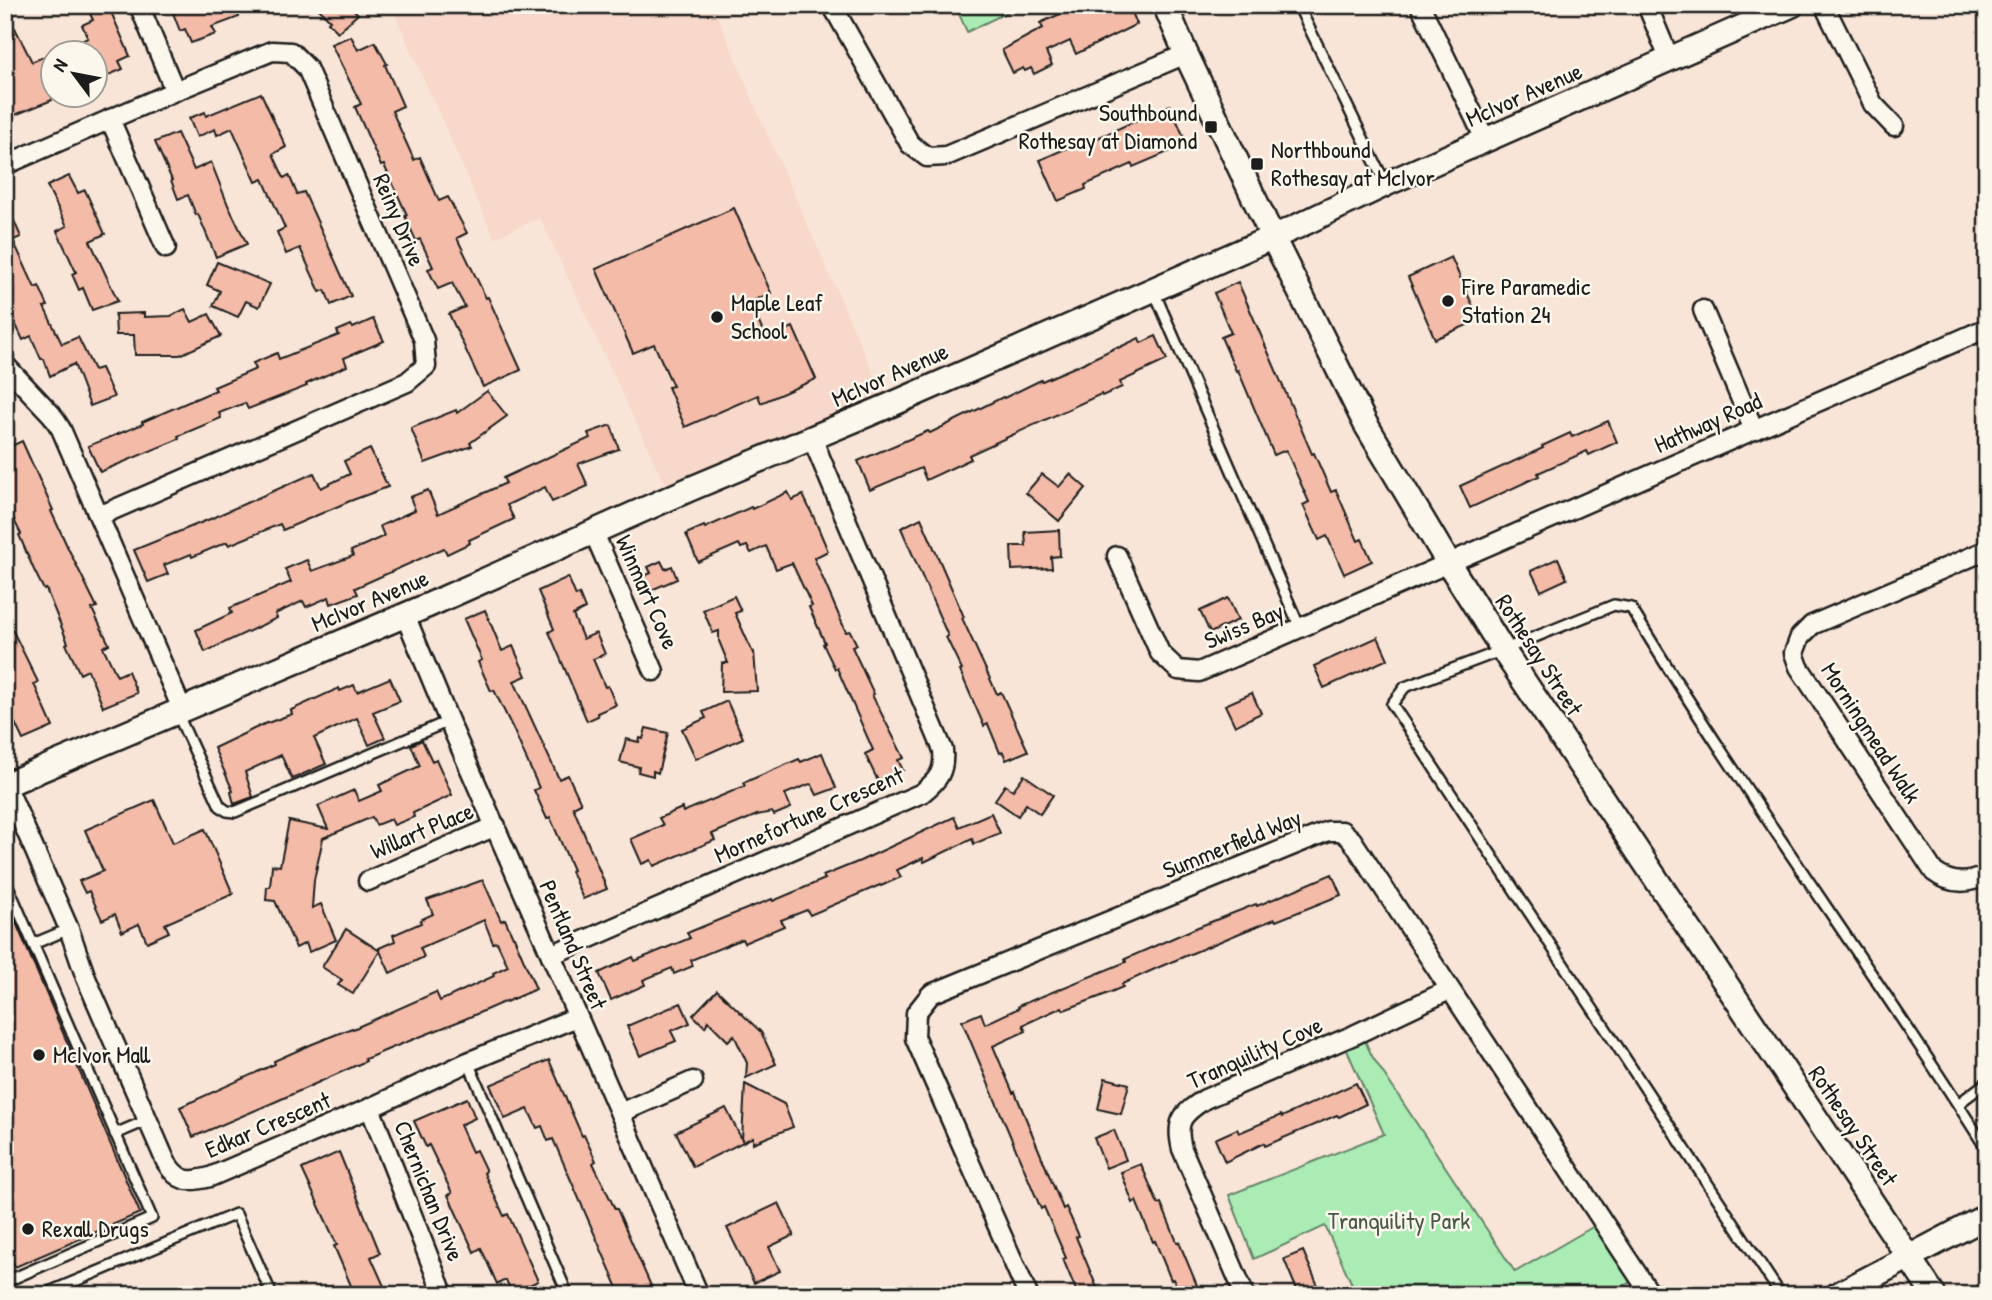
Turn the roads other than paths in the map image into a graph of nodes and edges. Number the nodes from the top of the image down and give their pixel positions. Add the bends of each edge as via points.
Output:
1 (139, 5) edge
2 (832, 5) edge
3 (1165, 5) edge
4 (1298, 5) edge
5 (1420, 5) edge
6 (1647, 5) edge
7 (1792, 5) edge
8 (1824, 5) edge
9 (1186, 54) junction
10 (1669, 58) junction
11 (175, 90) junction
12 (110, 119) junction
13 (1894, 126) dead end
14 (1486, 141) junction
15 (5, 165) edge
16 (1386, 184) junction
17 (1272, 236) junction
18 (166, 247) dead end
19 (1153, 288) junction
20 (1703, 310) dead end
21 (1987, 328) edge
22 (5, 365) edge
23 (1755, 430) junction
24 (812, 438) junction
25 (99, 516) junction
26 (594, 533) junction
27 (1985, 554) edge
28 (1117, 556) dead end
29 (1449, 564) junction
30 (405, 615) junction
31 (1300, 628) junction
32 (1503, 650) junction
33 (654, 671) dead end
34 (179, 710) junction
35 (449, 721) junction
36 (6, 785) edge
37 (496, 826) junction
38 (1987, 874) edge
39 (5, 880) edge
40 (368, 881) dead end
41 (69, 929) junction
42 (33, 944) junction
43 (551, 955) junction
44 (1449, 990) junction
45 (577, 1017) junction
46 (468, 1062) junction
47 (693, 1081) dead end
48 (1987, 1082) edge
49 (1958, 1104) junction
50 (370, 1108) junction
51 (620, 1113) junction
52 (148, 1120) junction
53 (115, 1134) junction
54 (1987, 1150) edge
55 (1987, 1216) edge
56 (1909, 1257) junction
57 (5, 1282) edge
58 (443, 1293) edge
59 (42, 1295) edge
60 (272, 1295) edge
61 (568, 1295) edge
62 (699, 1295) edge
63 (1028, 1295) edge
64 (1245, 1295) edge
65 (1651, 1295) edge
66 (1781, 1295) edge
67 (1837, 1295) edge
68 (1934, 1295) edge

1 - 11 street
2 - 9 street via 910,144 927,157 946,156
3 - 9 street, Rothesay Street
4 - 16 lane
5 - 14 street
6 - 10 street
7 - 10 street, McIvor Avenue
8 - 13 street via 1873,104
9 - 17 street, Rothesay Street
10 - 14 street, McIvor Avenue
11 - 12 street, Reiny Drive
11 - 25 street, Reiny Drive via 272,51 291,52 307,68 424,340 426,366 407,382
12 - 15 street, Reiny Drive
12 - 18 street
14 - 16 street, McIvor Avenue
16 - 17 street, McIvor Avenue
17 - 19 street, McIvor Avenue
17 - 29 street, Rothesay Street via 1364,423
19 - 24 street, McIvor Avenue
19 - 31 lane
20 - 23 street
21 - 23 street, Hathway Road
22 - 25 street via 61,429
23 - 29 street, Hathway Road
24 - 26 street, McIvor Avenue
24 - 43 street, Mornefortune Crescent via 943,750 938,780 922,793
25 - 34 street
26 - 30 street, McIvor Avenue
26 - 33 street, Winmart Cove
27 - 38 street, Morningmead Walk via 1811,625 1794,653 1934,872 1954,882
28 - 31 street, Swiss Bay via 1160,653 1178,670 1199,672
29 - 31 street, Swiss Bay
29 - 32 street, Rothesay Street
30 - 34 street, McIvor Avenue
30 - 35 street, Pentland Street
32 - 49 lane via 1614,605 1631,608
32 - 56 street, Rothesay Street
32 - 66 lane via 1405,687 1392,704
34 - 35 lane via 220,806 235,812
34 - 36 street, McIvor Avenue
35 - 37 street, Pentland Street
36 - 41 street, Edkar Crescent
37 - 40 street, Willart Place
37 - 43 street, Pentland Street
39 - 42 lane
41 - 42 lane
41 - 52 street, Edkar Crescent
42 - 53 lane
43 - 45 street, Pentland Street
44 - 63 street, Summerfield Way via 1352,840 1342,831 1328,831 931,994 916,1013 915,1038
44 - 64 street, Tranquility Cove via 1205,1099 1179,1121 1182,1149
44 - 65 street, Summerfield Way
45 - 46 street, Edkar Crescent
45 - 51 street, Pentland Street
46 - 50 street, Edkar Crescent
46 - 61 lane
47 - 51 street
48 - 49 lane
49 - 54 lane
50 - 52 street, Edkar Crescent via 210,1177 183,1181 172,1172
50 - 58 street, Chernichan Drive
51 - 62 street, Pentland Street
52 - 53 lane
53 - 57 lane via 152,1219
55 - 56 street
56 - 67 street
56 - 68 street, Rothesay Street
59 - 60 lane via 236,1214

